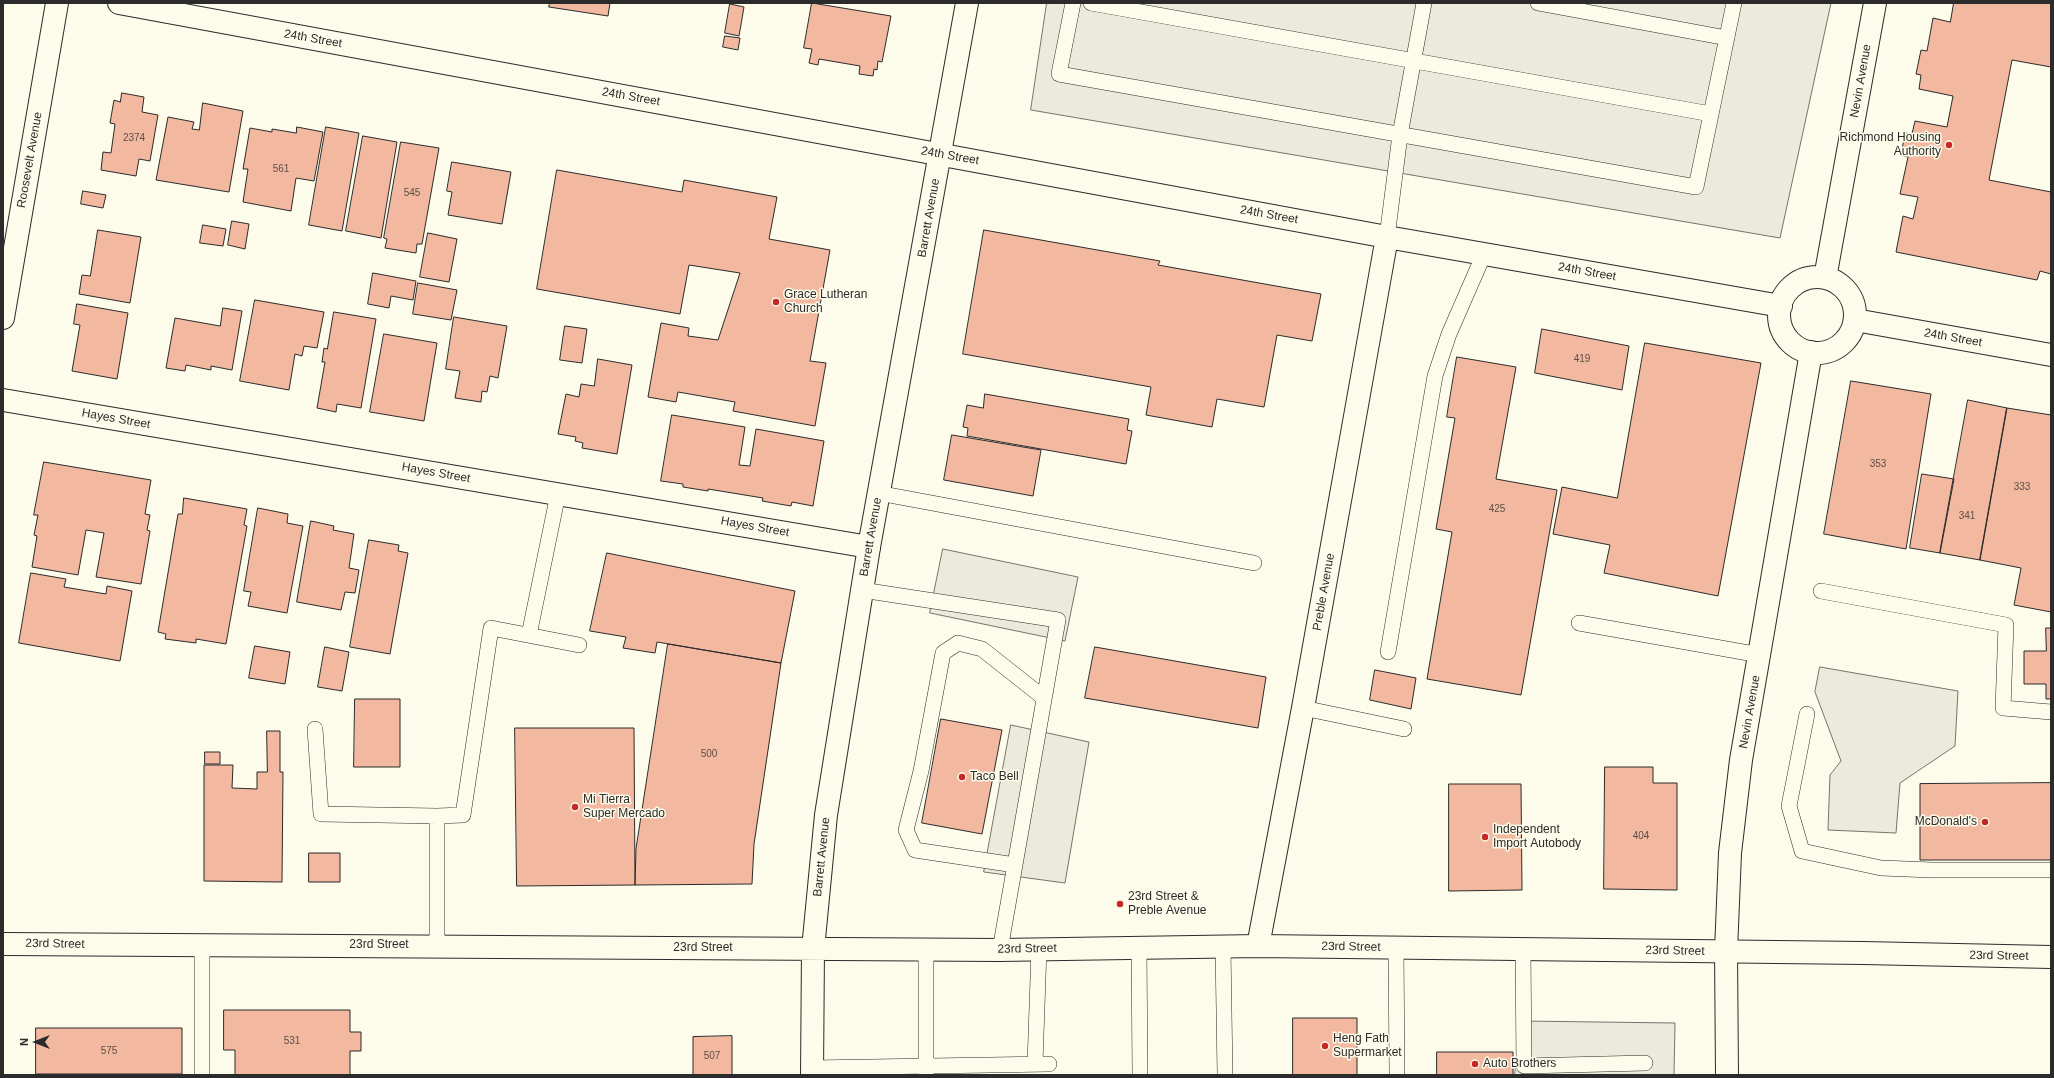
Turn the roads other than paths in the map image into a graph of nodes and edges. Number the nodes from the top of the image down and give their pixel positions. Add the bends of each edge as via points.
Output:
1 (58, 3) edge
2 (119, 3) edge
3 (967, 3) edge
4 (1073, 3) edge
5 (1091, 3) edge
6 (1424, 3) edge
7 (1538, 3) edge
8 (1734, 3) edge
9 (1875, 3) edge
10 (1727, 38) junction
11 (1414, 60) junction
12 (1711, 114) junction
13 (1400, 135) junction
14 (940, 154) junction
15 (1387, 237) junction
16 (1484, 254) junction
17 (1825, 278) junction
18 (1781, 306) junction
19 (3, 318) edge
20 (1855, 320) junction
21 (1811, 352) junction
22 (2051, 355) edge
23 (3, 400) edge
24 (878, 493) junction
25 (558, 494) junction
26 (869, 547) junction
27 (1254, 564) dead end
28 (862, 590) junction
29 (1821, 591) dead end
30 (1579, 623) dead end
31 (528, 635) junction
32 (579, 645) dead end
33 (1388, 652) dead end
34 (1760, 655) junction
35 (1044, 698) junction
36 (1303, 708) junction
37 (2051, 712) edge
38 (1807, 714) dead end
39 (314, 729) dead end
40 (1404, 729) dead end
41 (437, 816) junction
42 (1015, 865) junction
43 (2051, 870) edge
44 (3, 944) edge
45 (202, 944) junction
46 (437, 946) junction
47 (1258, 946) junction
48 (1223, 947) junction
49 (813, 948) junction
50 (1139, 948) junction
51 (1396, 948) junction
52 (926, 949) junction
53 (1039, 949) junction
54 (1523, 949) junction
55 (1000, 950) junction
56 (1726, 951) junction
57 (2051, 957) edge
58 (1645, 1063) dead end
59 (926, 1070) edge
60 (812, 1072) edge
61 (202, 1075) edge
62 (1140, 1075) edge
63 (1225, 1075) edge
64 (1397, 1075) edge
65 (1727, 1075) edge

1 - 19 street, Roosevelt Avenue
2 - 14 street, 24th Street
3 - 14 street, Barrett Avenue
4 - 13 lane via 1059,74
5 - 11 lane
6 - 11 lane
7 - 10 lane
8 - 10 lane
9 - 17 street, Nevin Avenue
10 - 12 lane
11 - 12 lane
11 - 13 lane
12 - 13 lane via 1696,187
13 - 15 lane
14 - 15 street, 24th Street
14 - 24 street, Barrett Avenue
15 - 16 street, 24th Street
15 - 36 street, Preble Avenue
16 - 18 street, 24th Street
16 - 33 lane via 1435,376
17 - 18 street via 1808,278 1798,282 1789,290
17 - 20 street via 1841,285 1850,294 1855,305
18 - 21 street via 1780,322 1784,333 1791,342
20 - 21 street via 1846,340 1836,348 1824,352
20 - 22 street, 24th Street
21 - 34 street, Nevin Avenue
23 - 25 street, Hayes Street
24 - 26 street, Barrett Avenue
24 - 27 lane
25 - 26 street, Hayes Street
25 - 31 lane
26 - 28 street, Barrett Avenue
28 - 35 lane via 1058,620
28 - 49 street, Barrett Avenue via 826,815
29 - 37 lane via 2006,625 2003,708
30 - 34 lane
31 - 32 lane
31 - 41 lane via 491,628 464,815
34 - 56 street, Nevin Avenue via 1741,760 1730,853
35 - 42 lane
35 - 42 lane via 982,649 958,644 943,653 906,830 915,850
36 - 40 lane
36 - 47 street, Preble Avenue
38 - 43 lane via 1789,806 1802,851 1881,868
39 - 41 lane via 321,814
41 - 46 lane
42 - 55 lane
44 - 45 street, 23rd Street
45 - 46 street, 23rd Street
45 - 61 lane
46 - 49 street, 23rd Street
47 - 48 street, 23rd Street
47 - 51 street, 23rd Street
48 - 50 street, 23rd Street
48 - 63 lane
49 - 52 street, 23rd Street
49 - 60 street, Barrett Avenue
50 - 53 street, 23rd Street
50 - 62 lane
51 - 54 street, 23rd Street
51 - 64 lane
52 - 55 street, 23rd Street
52 - 59 lane
53 - 55 street, 23rd Street
53 - 59 lane via 1042,1064
54 - 56 street, 23rd Street
54 - 58 lane via 1524,1066
56 - 57 street, 23rd Street
56 - 65 street, Nevin Avenue
59 - 60 lane

